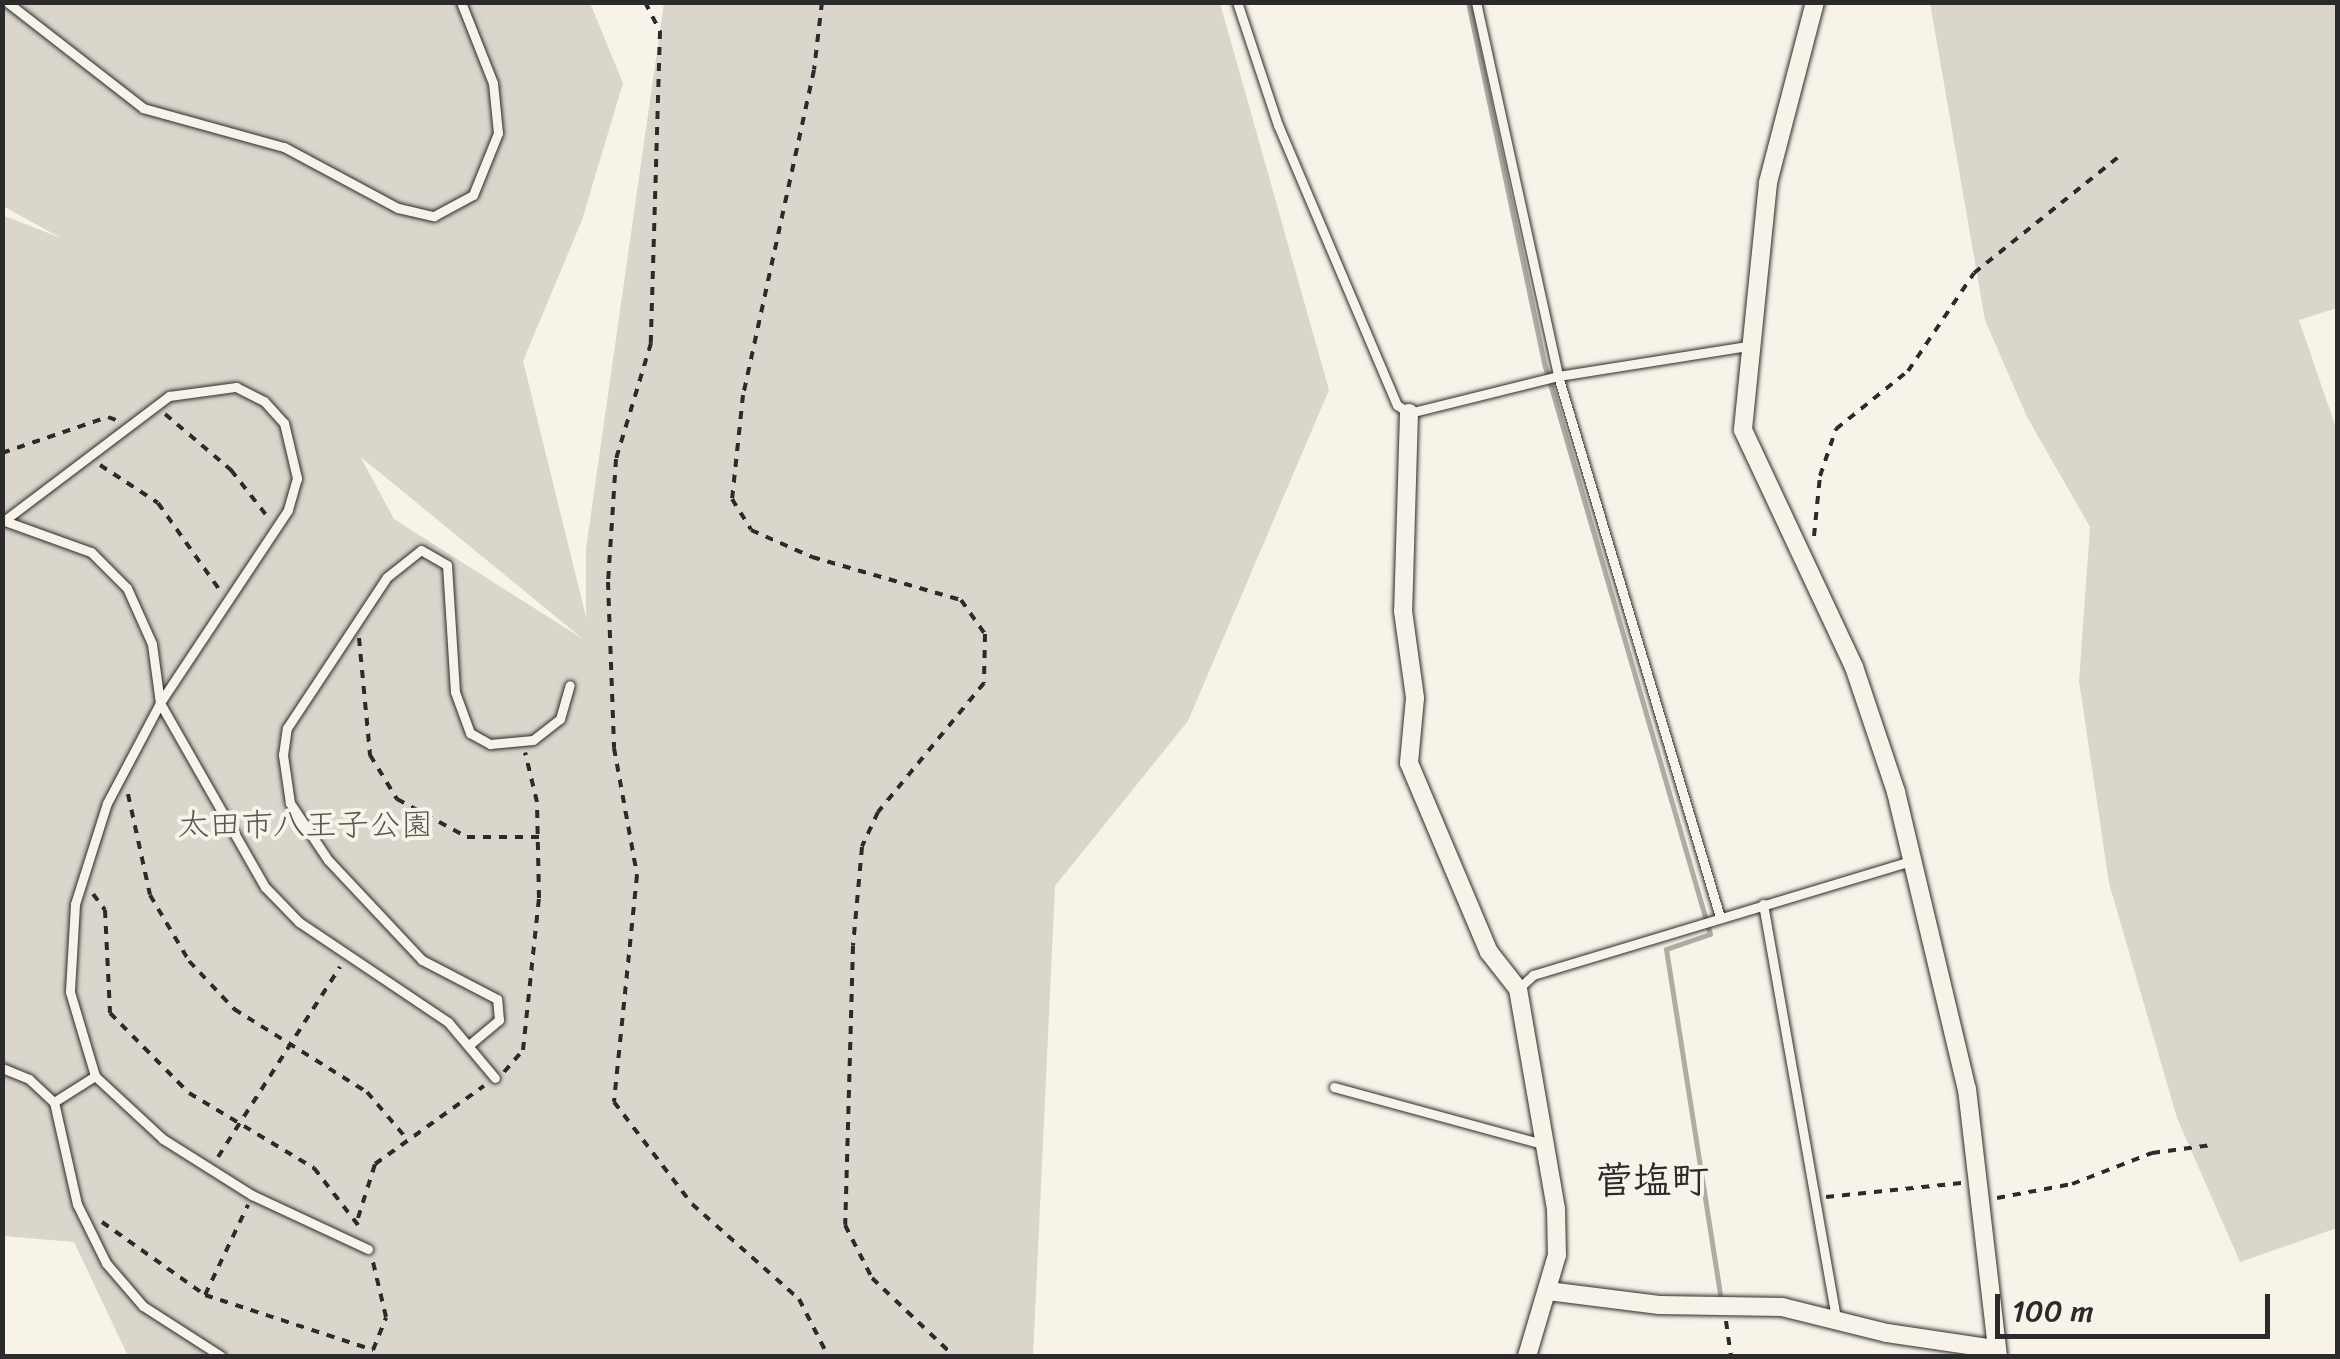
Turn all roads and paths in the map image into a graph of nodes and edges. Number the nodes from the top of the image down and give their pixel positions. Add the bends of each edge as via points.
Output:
1 (7, 2) edge
2 (460, 2) edge
3 (645, 2) edge
4 (822, 2) edge
5 (1476, 2) edge
6 (1815, 2) edge
7 (1239, 3) edge
8 (2122, 154) dead end
9 (1748, 346) junction
10 (1558, 376) junction
11 (152, 407) junction
12 (1409, 413) junction
13 (128, 425) junction
14 (2, 452) edge
15 (86, 458) junction
16 (4, 520) edge
17 (276, 529) junction
18 (1804, 558) junction
19 (228, 604) junction
20 (351, 633) junction
21 (570, 685) dead end
22 (160, 703) junction
23 (530, 768) dead end
24 (124, 774) junction
25 (541, 837) junction
26 (1911, 862) junction
27 (81, 878) junction
28 (1763, 904) junction
29 (1720, 917) junction
30 (333, 978) dead end
31 (1518, 990) junction
32 (285, 1045) junction
33 (469, 1045) junction
34 (2, 1068) edge
35 (95, 1076) junction
36 (495, 1078) joint
37 (1334, 1087) dead end
38 (470, 1096) dead end
39 (54, 1102) junction
40 (240, 1124) junction
41 (407, 1138) junction
42 (1542, 1144) junction
43 (2212, 1145) dead end
44 (222, 1152) dead end
45 (1980, 1181) junction
46 (252, 1195) junction
47 (1815, 1198) junction
48 (1983, 1201) junction
49 (76, 1204) junction
50 (368, 1249) dead end
51 (376, 1269) dead end
52 (1548, 1290) junction
53 (205, 1296) junction
54 (1724, 1306) junction
55 (1836, 1316) junction
56 (1997, 1353) edge
57 (221, 1356) edge
58 (828, 1356) edge
59 (954, 1356) edge
60 (1527, 1356) edge
61 (1730, 1356) edge

1 - 2 lane via 142,108 294,151 398,208 434,216 472,196 498,133 493,82
3 - 58 path via 660,31 652,342 616,460 608,582 614,748 637,874 614,1102 692,1204 800,1299
4 - 59 path via 810,90 743,395 732,499 742,523 766,538 961,600 986,634 984,683 878,812 862,847 854,946 845,1225 872,1278
5 - 10 lane
6 - 9 street via 1768,183
7 - 12 lane via 1278,126 1397,405
8 - 18 path via 1974,273 1908,371 1836,429 1820,476 1813,547
9 - 10 lane
9 - 18 street via 1743,430
10 - 12 lane
10 - 29 lane
11 - 13 lane
11 - 17 path via 200,438
11 - 17 lane via 208,386 236,387 264,401 295,449 297,478
12 - 31 street via 1403,611 1415,698 1409,763 1489,952
13 - 14 path via 108,417
13 - 15 lane
15 - 16 lane
15 - 19 path via 158,503
16 - 22 lane via 91,552 127,588 152,644
17 - 19 lane
18 - 26 street via 1867,697
19 - 22 lane
20 - 21 lane via 406,558 421,550 447,565 455,692 470,733 490,744 534,740 560,719
20 - 25 path via 363,641 360,697 370,755 397,799 467,837
20 - 33 lane via 287,728 282,756 290,803 328,860 422,960 498,999 498,1020
22 - 24 lane
22 - 33 lane via 265,887 299,922 402,987
23 - 25 path
24 - 27 lane
24 - 32 path via 150,894 167,931 234,1009
25 - 36 path via 523,1050
26 - 28 lane
26 - 45 street via 1957,1039
27 - 35 lane via 70,992
27 - 40 path via 104,910 110,1012 189,1093
28 - 29 lane
28 - 47 lane
29 - 31 lane via 1533,975
30 - 32 path
31 - 42 street
32 - 40 path
32 - 41 path via 367,1092
33 - 36 lane
34 - 39 lane via 28,1079
35 - 39 lane
35 - 46 lane via 163,1139
37 - 42 lane
38 - 41 path
39 - 49 lane
40 - 41 path via 314,1168 358,1218 375,1164
40 - 44 path
42 - 52 street via 1556,1209 1557,1256
43 - 48 path via 2152,1153 2072,1184
45 - 47 path
45 - 48 street
46 - 50 lane
46 - 53 path
47 - 55 lane
48 - 56 street
49 - 53 path
49 - 57 lane via 106,1264 143,1306
51 - 53 path via 386,1317 373,1350
52 - 54 street via 1659,1306
52 - 60 street
54 - 55 street
54 - 61 path
55 - 56 street via 1887,1333

